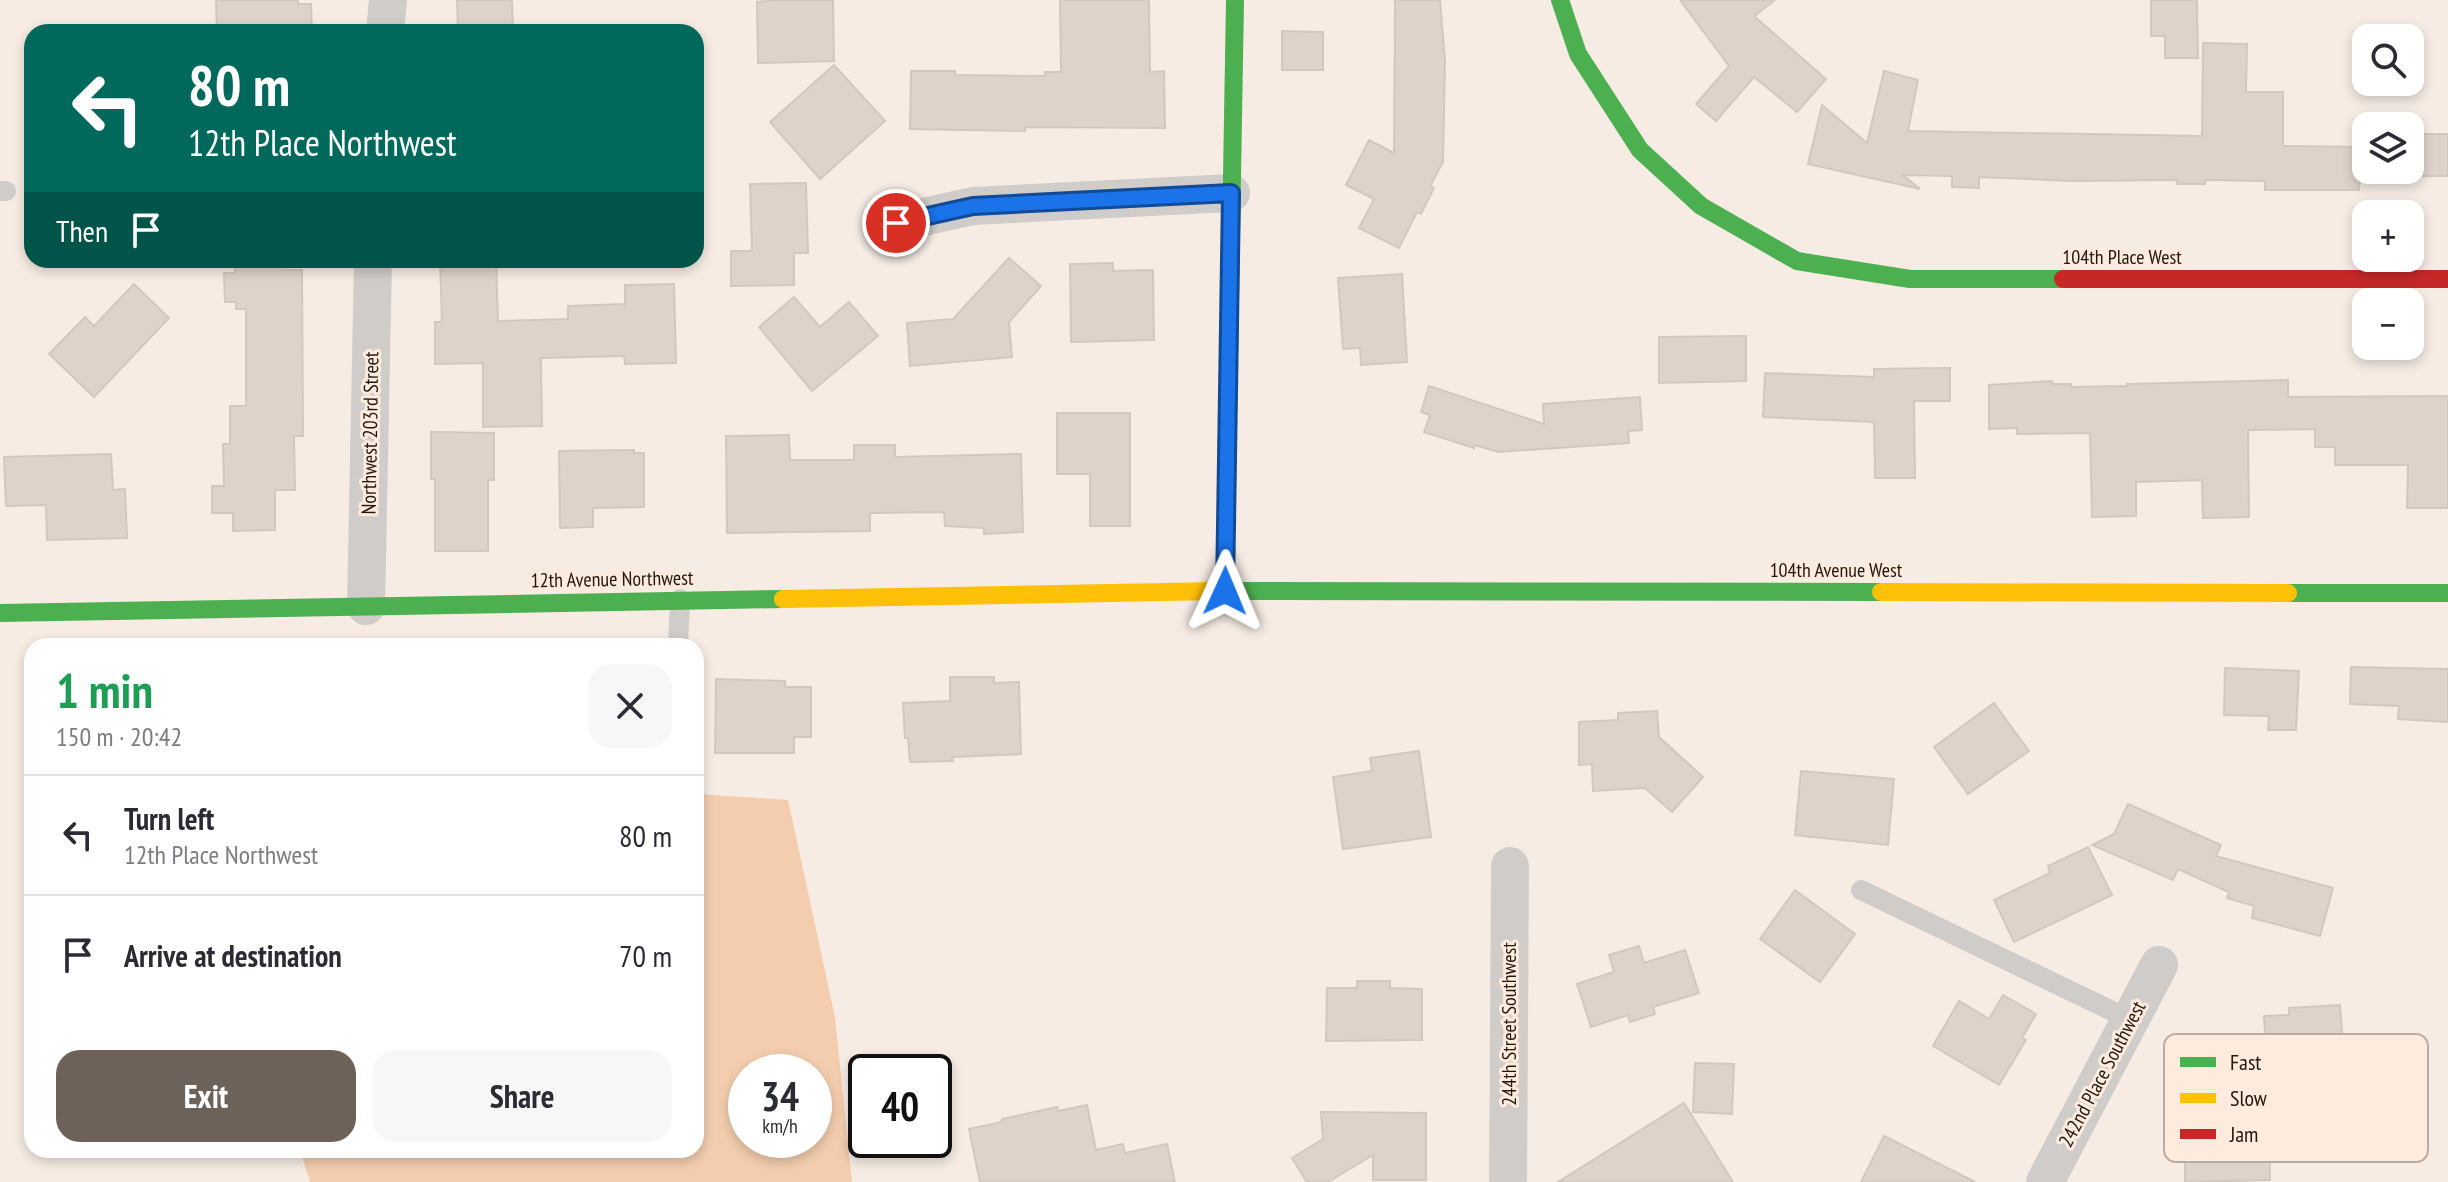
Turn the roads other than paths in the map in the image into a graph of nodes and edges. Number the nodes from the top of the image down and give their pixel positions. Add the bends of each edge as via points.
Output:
1 (388, 0) edge
2 (1235, 0) edge
3 (1560, 0) edge
4 (386, 24) edge
5 (1231, 193) junction
6 (896, 223) dead end
7 (373, 268) edge
8 (2448, 279) edge
9 (1225, 591) junction
10 (2448, 593) edge
11 (680, 599) junction
12 (366, 606) junction
13 (0, 613) edge
14 (678, 638) edge
15 (1510, 866) dead end
16 (1861, 890) dead end
17 (2159, 965) dead end
18 (2131, 1020) junction
19 (1508, 1182) edge
20 (2045, 1182) edge

1 - 4 street
2 - 5 street
3 - 8 street, 104th Place West via 1578,54 1640,150 1701,206 1797,261 1910,279
5 - 6 street via 973,206
5 - 9 street
7 - 12 street, Northwest 203rd Street
9 - 10 street, 104th Avenue West
9 - 11 street, 12th Avenue Northwest
11 - 12 street, 12th Avenue Northwest
11 - 14 lane
12 - 13 street, 12th Avenue Northwest
15 - 19 street, 244th Street Southwest
16 - 18 lane
17 - 18 street, 242nd Place Southwest
18 - 20 street, 242nd Place Southwest

